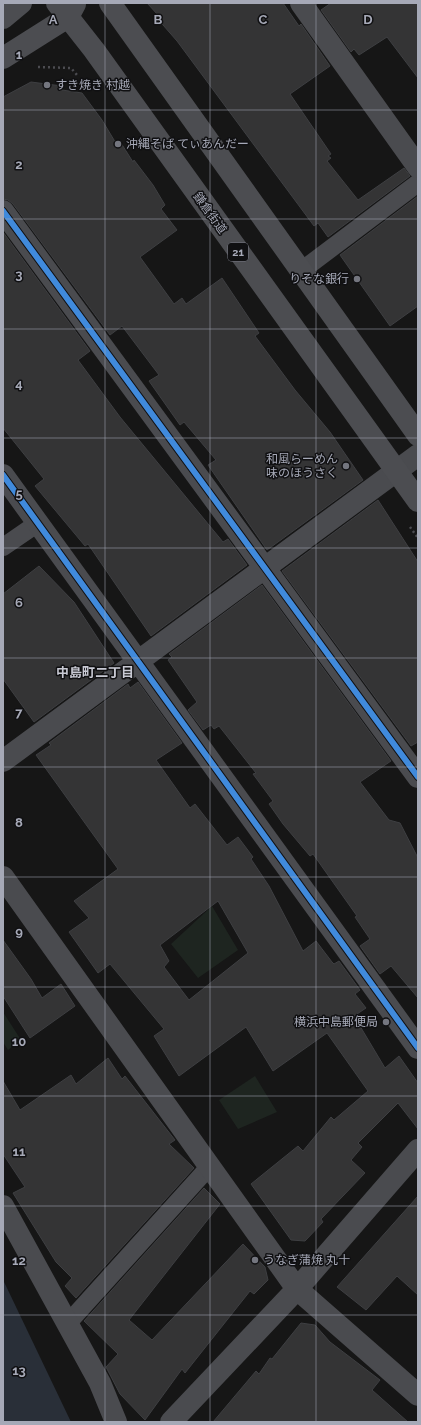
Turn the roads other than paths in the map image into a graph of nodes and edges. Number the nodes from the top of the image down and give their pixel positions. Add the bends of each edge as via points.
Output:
1 (21, 3) edge
2 (110, 3) edge
3 (301, 3) edge
4 (67, 8) edge
5 (3, 18) edge
6 (3, 58) edge
7 (418, 167) edge
8 (418, 183) edge
9 (3, 211) edge
10 (301, 271) junction
11 (418, 435) edge
12 (418, 455) edge
13 (395, 470) junction
14 (3, 475) edge
15 (418, 501) edge
16 (38, 523) junction
17 (3, 547) edge
18 (266, 568) junction
19 (138, 661) junction
20 (3, 760) edge
21 (418, 777) edge
22 (3, 877) edge
23 (418, 1048) edge
24 (418, 1150) edge
25 (209, 1167) junction
26 (3, 1206) edge
27 (297, 1289) junction
28 (68, 1323) junction
29 (418, 1395) edge
30 (116, 1422) edge
31 (171, 1422) edge

1 - 5 main road
2 - 10 main road
3 - 7 street
4 - 6 main road
4 - 13 main road, 鎌倉街道 / 21 via 98,56
8 - 10 lane
9 - 18 street
10 - 11 main road
12 - 13 street
13 - 15 main road, 鎌倉街道 / 21
13 - 18 street
14 - 16 street
16 - 17 lane
16 - 19 street
18 - 19 street
18 - 21 street
19 - 20 street
19 - 23 street
22 - 25 street
24 - 27 street
25 - 27 street
25 - 28 lane
26 - 28 street
27 - 29 street
27 - 31 street
28 - 30 street via 100,1382

